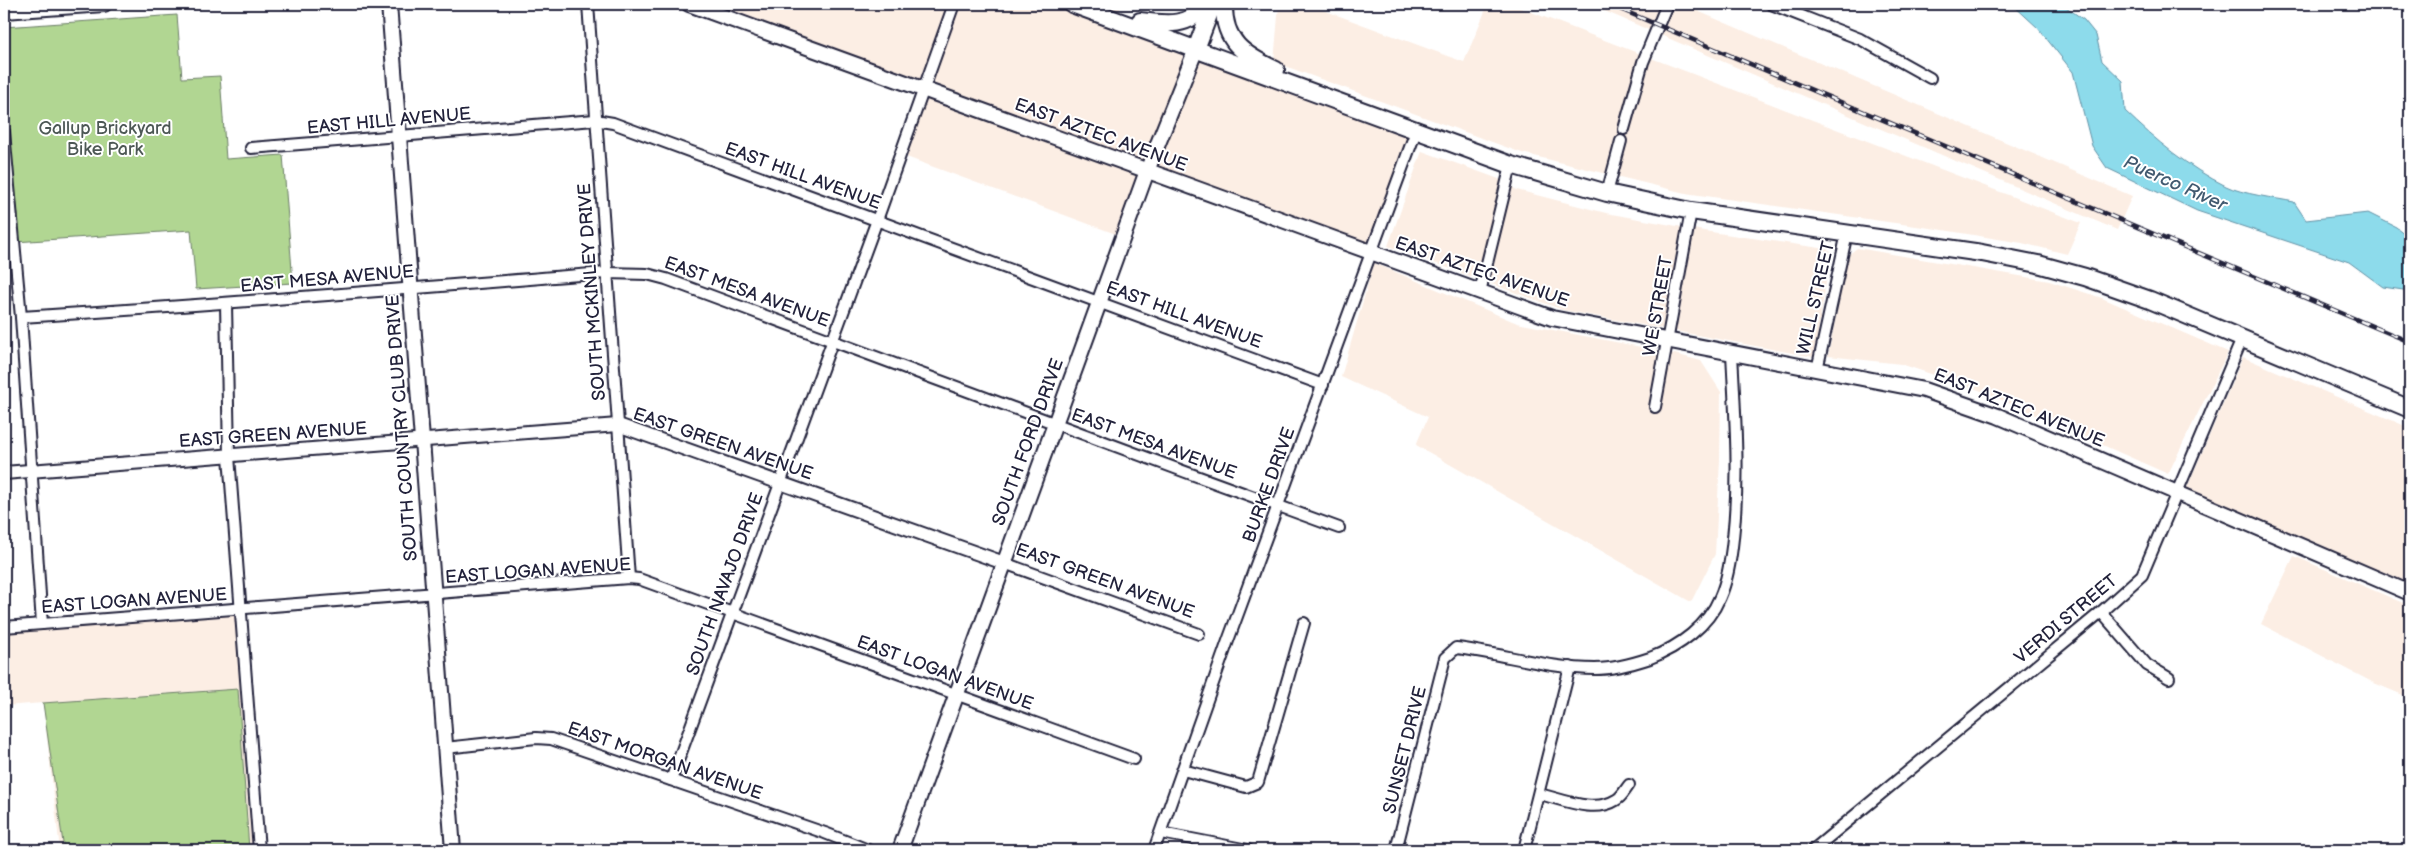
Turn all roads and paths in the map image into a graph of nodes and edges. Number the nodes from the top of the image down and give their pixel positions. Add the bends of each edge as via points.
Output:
1 (104, 4) edge
2 (389, 4) edge
3 (588, 4) edge
4 (689, 4) edge
5 (954, 4) edge
6 (1205, 4) edge
7 (1212, 4) edge
8 (1224, 4) edge
9 (1667, 4) edge
10 (1771, 4) edge
11 (1079, 6) edge
12 (4, 11) edge
13 (1196, 49) junction
14 (1930, 78) dead end
15 (923, 90) junction
16 (1359, 110) junction
17 (595, 120) junction
18 (1624, 129) dead end
19 (1416, 131) junction
20 (4, 132) edge
21 (399, 137) junction
22 (1621, 141) dead end
23 (250, 148) dead end
24 (1511, 166) junction
25 (5, 167) edge
26 (1147, 171) junction
27 (1607, 193) junction
28 (1691, 211) junction
29 (877, 220) junction
30 (1847, 233) junction
31 (1371, 253) junction
32 (606, 273) junction
33 (410, 288) junction
34 (1480, 292) junction
35 (1100, 301) junction
36 (226, 304) junction
37 (21, 317) junction
38 (2242, 339) junction
39 (832, 340) junction
40 (1669, 342) junction
41 (1732, 353) junction
42 (1817, 370) junction
43 (1324, 385) junction
44 (1655, 407) dead end
45 (2410, 409) edge
46 (1054, 425) junction
47 (618, 426) junction
48 (422, 442) junction
49 (229, 456) junction
50 (31, 471) junction
51 (4, 473) edge
52 (779, 482) junction
53 (2178, 494) junction
54 (1279, 506) junction
55 (1339, 528) dead end
56 (1004, 563) junction
57 (629, 578) junction
58 (2410, 593) edge
59 (434, 595) junction
60 (240, 610) junction
61 (2101, 612) junction
62 (733, 613) junction
63 (1304, 623) dead end
64 (42, 624) junction
65 (4, 627) edge
66 (1199, 634) dead end
67 (1570, 667) junction
68 (2169, 678) dead end
69 (956, 694) junction
70 (445, 748) junction
71 (1134, 759) dead end
72 (1183, 770) junction
73 (671, 780) junction
74 (1629, 785) dead end
75 (1539, 794) junction
76 (1160, 833) junction
77 (259, 850) edge
78 (453, 850) edge
79 (868, 850) edge
80 (900, 850) edge
81 (1154, 850) edge
82 (1248, 850) edge
83 (1396, 850) edge
84 (1524, 850) edge
85 (1813, 850) edge

1 - 12 main road
2 - 21 main road, SOUTH COUNTRY CLUB DRIVE
3 - 17 street, SOUTH MCKINLEY DRIVE
4 - 15 main road, EAST AZTEC AVENUE
5 - 15 street, SOUTH NAVAJO DRIVE
6 - 11 main road via 1188,20 1176,24 1134,21
7 - 13 main road
8 - 16 main road via 1227,33 1243,51 1266,66
9 - 18 street via 1650,40
10 - 14 street via 1860,39
11 - 13 main road
13 - 16 main road
13 - 26 main road, SOUTH FORD DRIVE
15 - 26 main road, EAST AZTEC AVENUE
15 - 29 street, SOUTH NAVAJO DRIVE
16 - 19 main road
17 - 21 street, EAST HILL AVENUE
17 - 29 street, EAST HILL AVENUE via 613,123
17 - 32 street, SOUTH MCKINLEY DRIVE
19 - 24 main road
19 - 31 street, BURKE DRIVE
20 - 25 street
21 - 23 street, EAST HILL AVENUE
21 - 33 main road, SOUTH COUNTRY CLUB DRIVE
22 - 27 street
24 - 27 main road
24 - 34 street
25 - 37 street
26 - 31 main road, EAST AZTEC AVENUE
26 - 35 main road, SOUTH FORD DRIVE
27 - 28 main road
28 - 30 main road
28 - 40 street, WE STREET
29 - 35 street, EAST HILL AVENUE
29 - 39 street, SOUTH NAVAJO DRIVE
30 - 38 main road via 2038,264 2114,286
30 - 42 street, WILL STREET
31 - 34 main road, EAST AZTEC AVENUE
31 - 43 street, BURKE DRIVE
32 - 33 street, EAST MESA AVENUE
32 - 39 street, EAST MESA AVENUE via 647,274 666,279
32 - 47 street, SOUTH MCKINLEY DRIVE
33 - 36 street, EAST MESA AVENUE
33 - 48 main road, SOUTH COUNTRY CLUB DRIVE
34 - 40 main road, EAST AZTEC AVENUE via 1552,318
35 - 43 street, EAST HILL AVENUE
35 - 46 main road, SOUTH FORD DRIVE
36 - 37 street, EAST MESA AVENUE
36 - 49 street
37 - 50 street
38 - 45 main road
38 - 53 street, VERDI STREET
39 - 46 street, EAST MESA AVENUE
39 - 52 street, SOUTH NAVAJO DRIVE
40 - 41 main road, EAST AZTEC AVENUE
40 - 44 street, WE STREET
41 - 42 main road, EAST AZTEC AVENUE
41 - 67 street via 1738,483 1728,575 1720,598 1694,632 1658,655 1617,668
42 - 53 main road, EAST AZTEC AVENUE via 1949,397
43 - 54 street, BURKE DRIVE
46 - 54 street, EAST MESA AVENUE
46 - 56 main road, SOUTH FORD DRIVE
47 - 48 street, EAST GREEN AVENUE
47 - 52 street, EAST GREEN AVENUE
47 - 57 street, SOUTH MCKINLEY DRIVE
48 - 49 street, EAST GREEN AVENUE
48 - 59 main road, SOUTH COUNTRY CLUB DRIVE
49 - 50 street, EAST GREEN AVENUE
49 - 60 street
50 - 51 street, EAST GREEN AVENUE
50 - 64 street
52 - 56 street, EAST GREEN AVENUE
52 - 62 street, SOUTH NAVAJO DRIVE
53 - 58 main road, EAST AZTEC AVENUE
53 - 61 street, VERDI STREET via 2142,575
54 - 55 street, EAST MESA AVENUE
54 - 72 street, BURKE DRIVE
56 - 66 street, EAST GREEN AVENUE
56 - 69 main road, SOUTH FORD DRIVE
57 - 59 street, EAST LOGAN AVENUE
57 - 62 street, EAST LOGAN AVENUE
59 - 60 street, EAST LOGAN AVENUE
59 - 70 main road, SOUTH COUNTRY CLUB DRIVE
60 - 64 street, EAST LOGAN AVENUE
60 - 77 street
61 - 68 street via 2147,665
61 - 85 street, VERDI STREET
62 - 69 street, EAST LOGAN AVENUE
62 - 73 street, SOUTH NAVAJO DRIVE
63 - 72 street via 1258,782 1246,788
64 - 65 street, EAST LOGAN AVENUE
67 - 75 street
67 - 83 street, SUNSET DRIVE via 1456,648 1445,658
69 - 71 street, EAST LOGAN AVENUE
69 - 80 main road, SOUTH FORD DRIVE
70 - 73 street, EAST MORGAN AVENUE via 551,739
70 - 78 main road, SOUTH COUNTRY CLUB DRIVE
72 - 76 street, BURKE DRIVE
73 - 79 street, EAST MORGAN AVENUE via 825,832
74 - 75 street via 1618,799 1590,806
75 - 84 street
76 - 81 street, BURKE DRIVE
76 - 82 street

